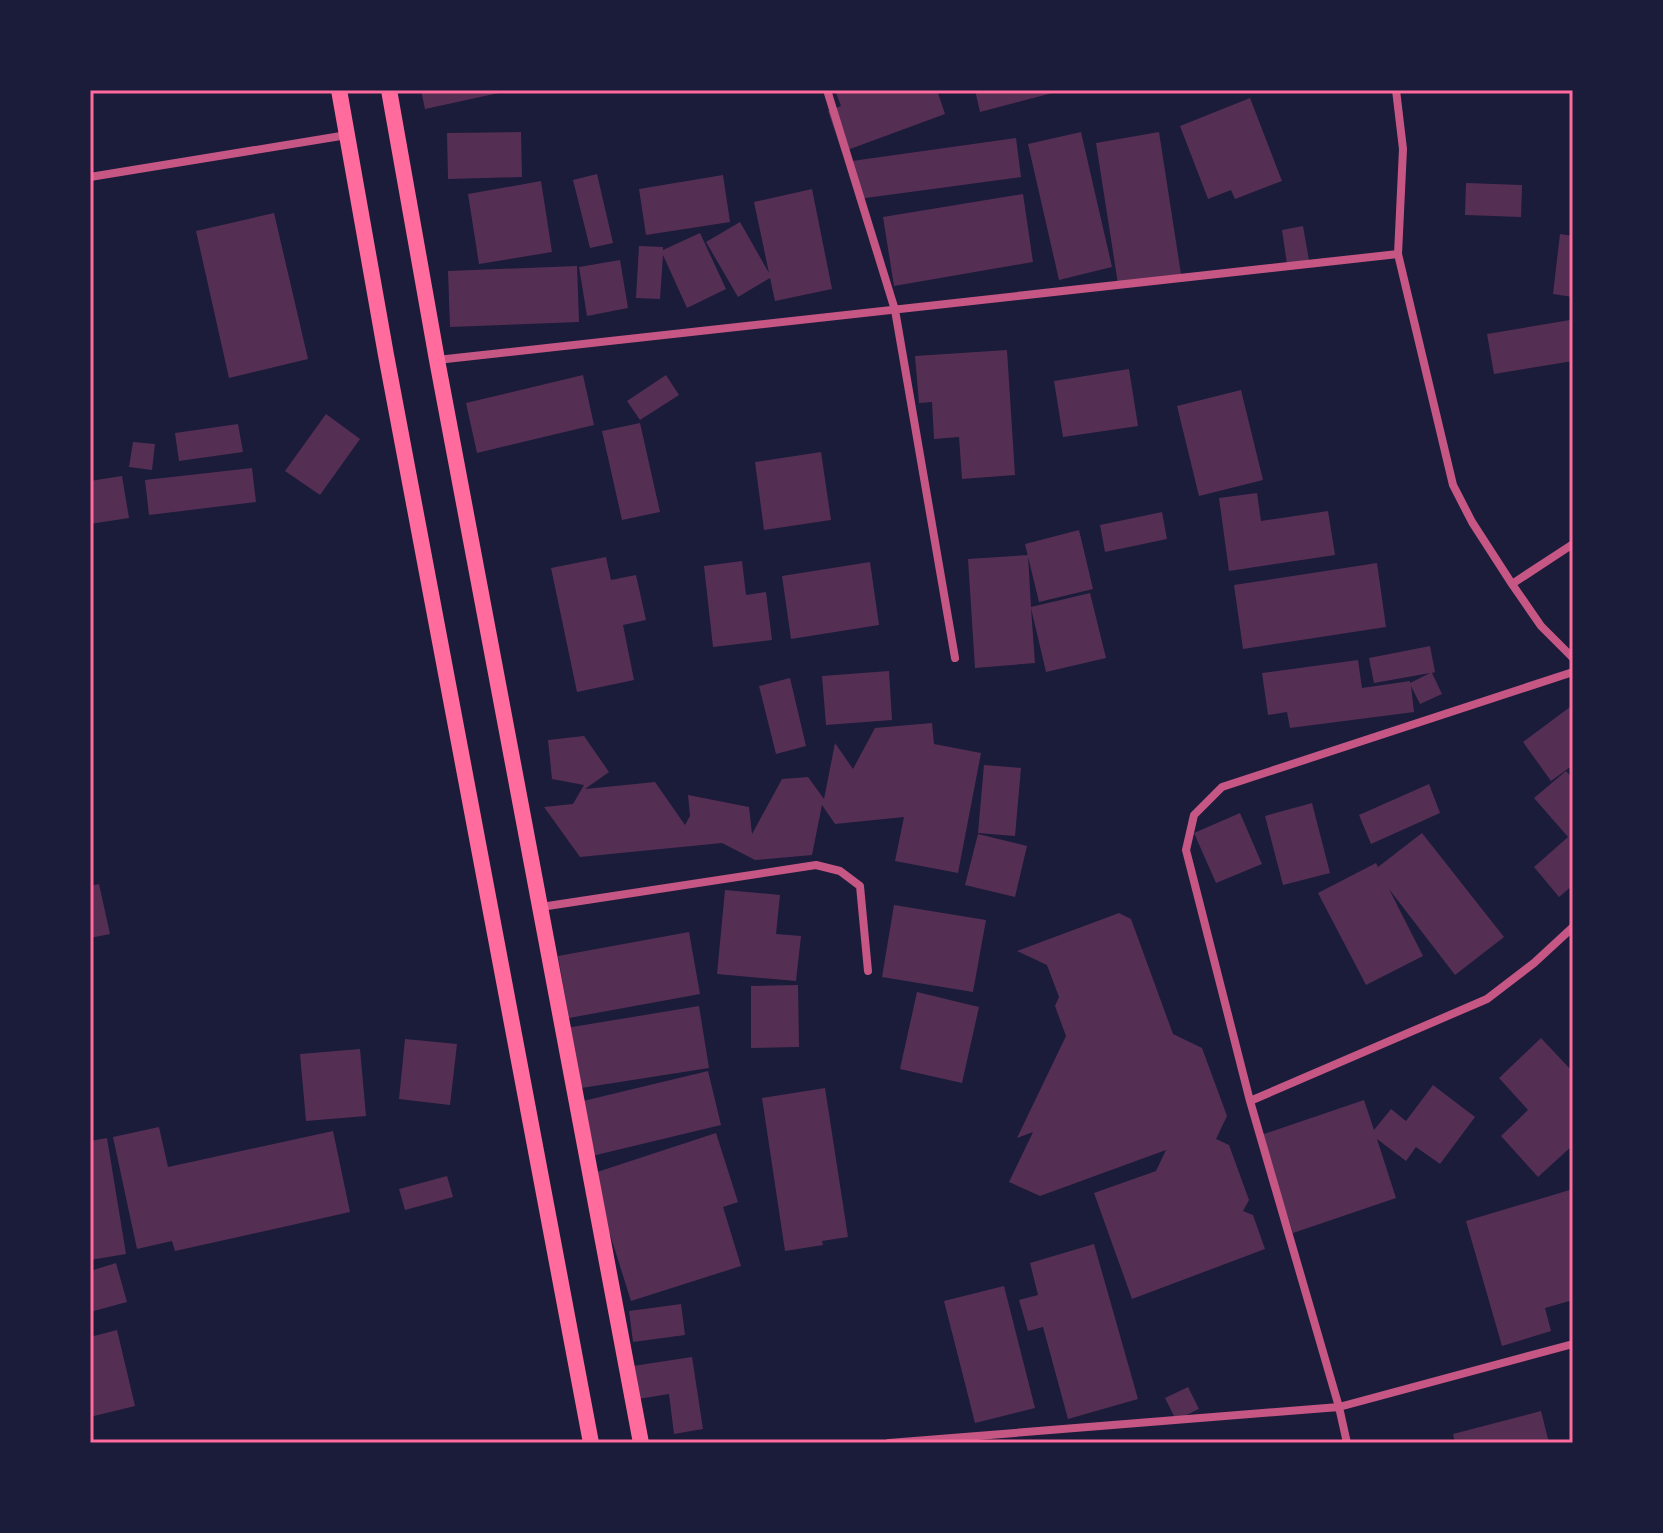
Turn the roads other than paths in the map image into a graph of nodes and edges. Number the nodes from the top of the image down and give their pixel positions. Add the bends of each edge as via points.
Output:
1 (339, 90) edge
2 (389, 90) edge
3 (827, 90) edge
4 (1396, 90) edge
5 (347, 135) junction
6 (90, 177) edge
7 (1398, 254) junction
8 (895, 310) junction
9 (437, 360) junction
10 (1573, 544) edge
11 (1512, 584) junction
12 (955, 658) dead end
13 (1573, 658) edge
14 (1573, 672) edge
15 (540, 907) junction
16 (1573, 927) edge
17 (868, 971) dead end
18 (1250, 1101) junction
19 (1573, 1344) edge
20 (1339, 1407) junction
21 (591, 1443) edge
22 (641, 1443) edge
23 (889, 1443) edge
24 (1347, 1443) edge

1 - 5 main road
2 - 9 main road
3 - 8 street
4 - 7 street via 1403,149
5 - 6 street
5 - 21 main road
7 - 8 street
7 - 11 street via 1453,485
8 - 9 street
8 - 12 street
9 - 15 main road
10 - 11 street
11 - 13 street via 1541,626
14 - 18 street via 1222,787 1194,815 1186,850
15 - 17 street via 816,865 840,871 860,886
15 - 22 main road
16 - 18 street via 1487,999
18 - 20 street
19 - 20 street
20 - 23 street
20 - 24 street

